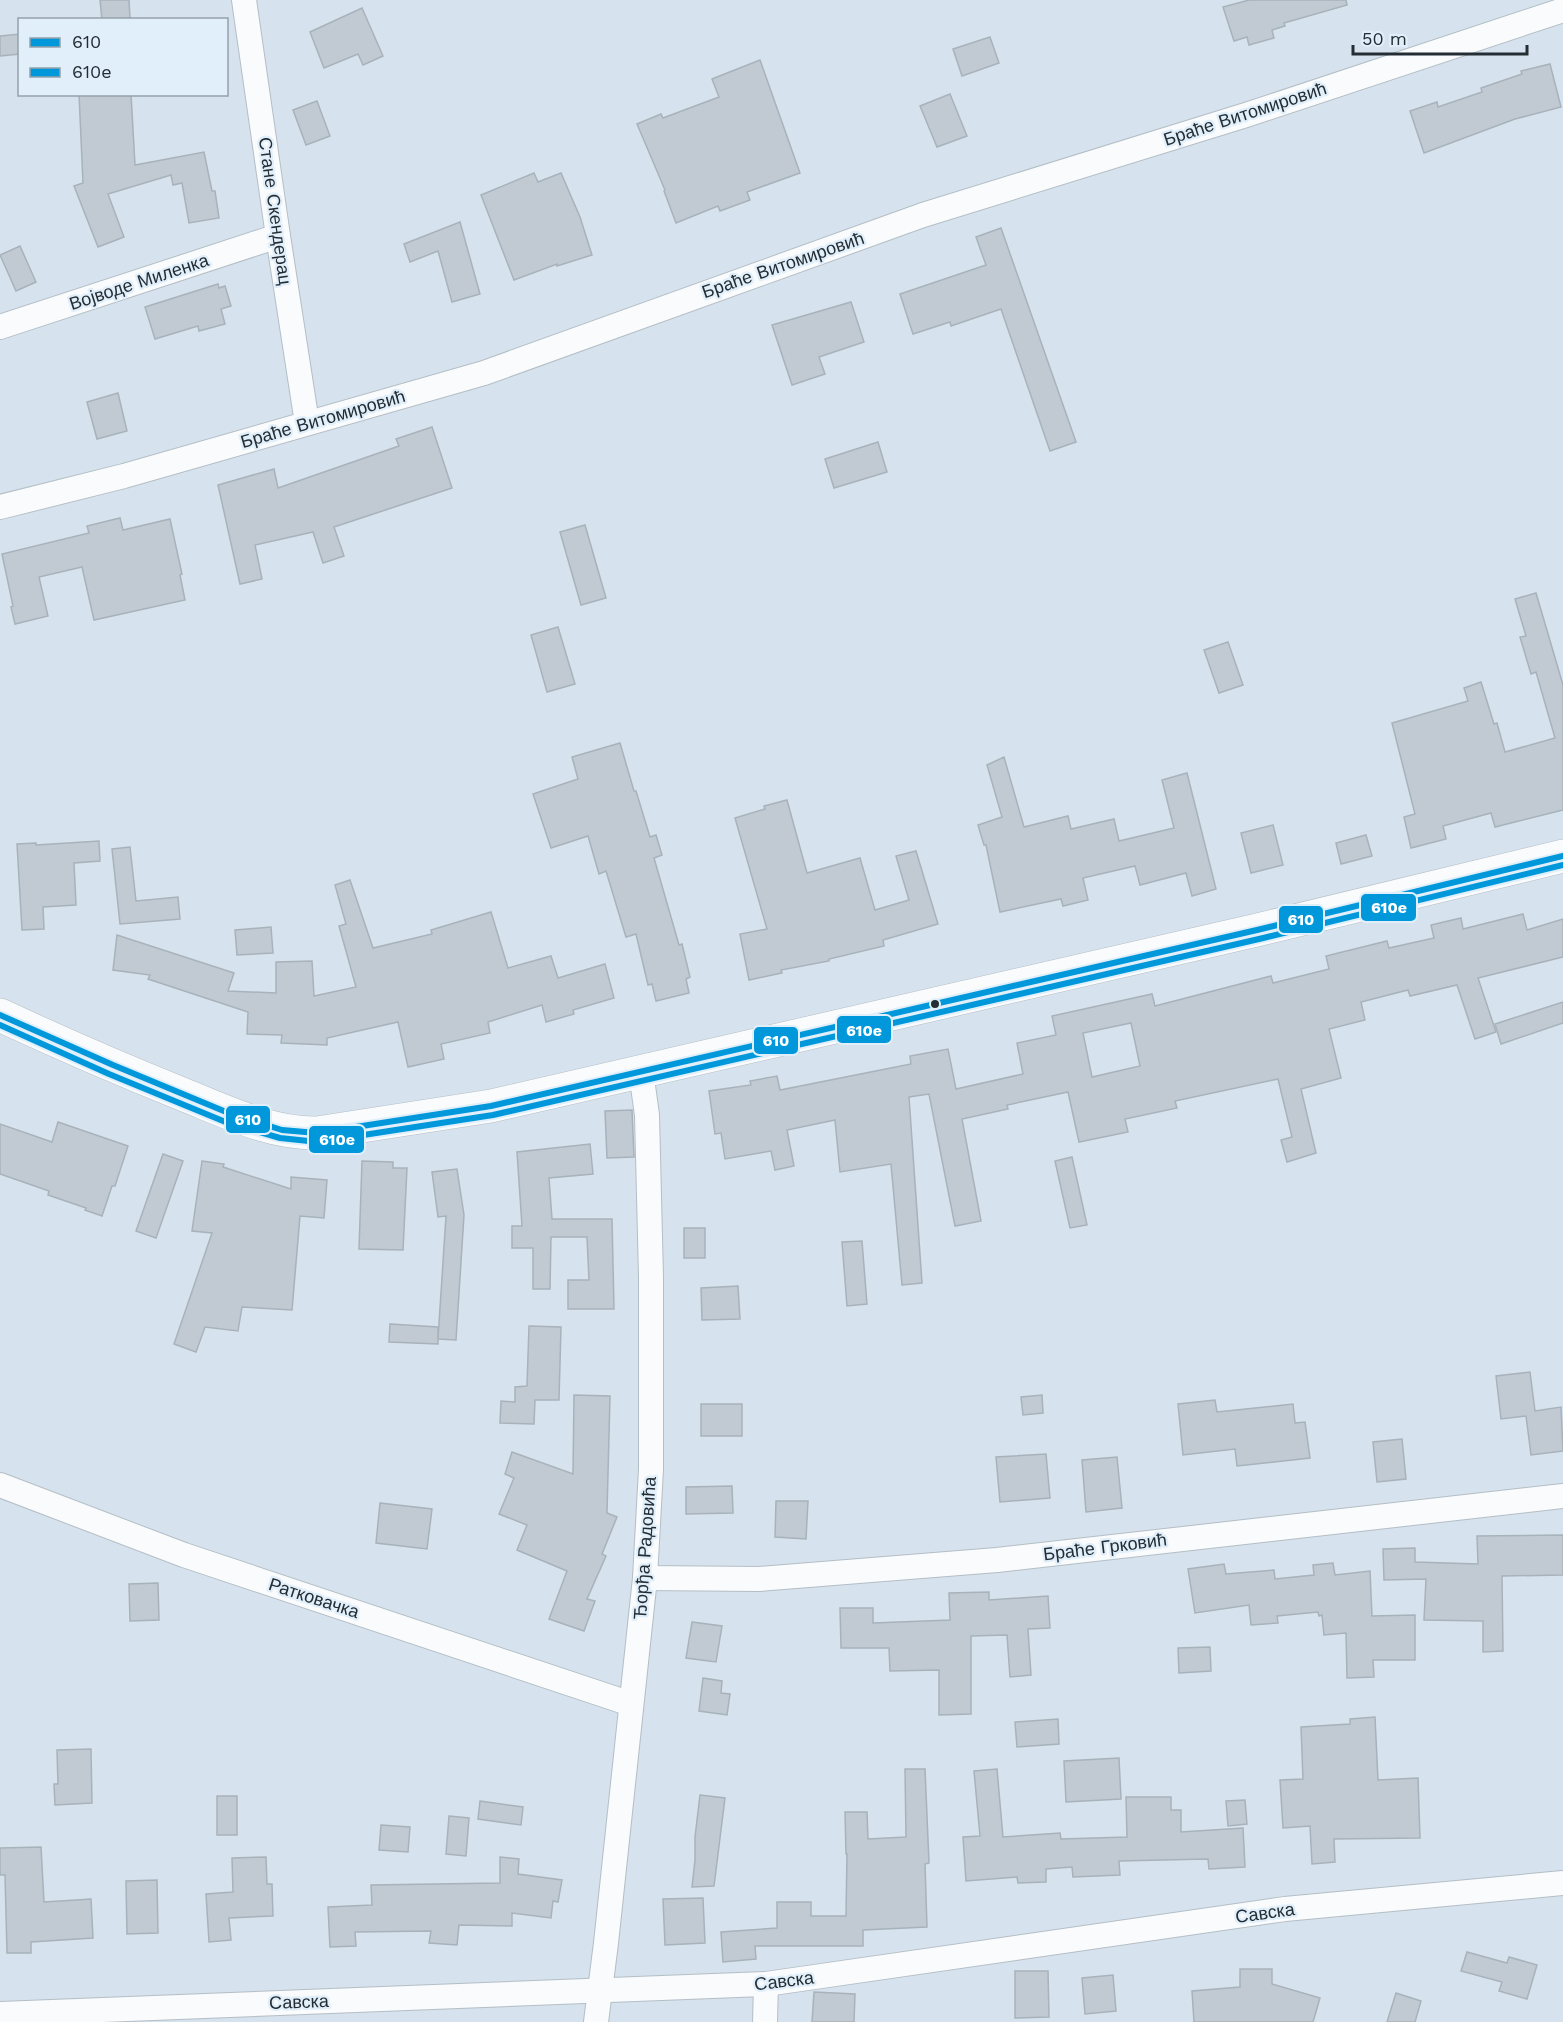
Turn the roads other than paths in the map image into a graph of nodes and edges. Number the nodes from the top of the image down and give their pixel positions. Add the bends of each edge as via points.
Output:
1 (244, 0) edge
2 (1563, 10) edge
3 (278, 236) junction
4 (0, 327) edge
5 (307, 423) junction
6 (0, 507) edge
7 (1563, 856) edge
8 (0, 1016) edge
9 (641, 1072) junction
10 (0, 1485) edge
11 (1563, 1496) edge
12 (645, 1578) junction
13 (632, 1704) junction
14 (1563, 1883) edge
15 (766, 1984) junction
16 (599, 1992) junction
17 (0, 2014) edge
18 (596, 2022) edge
19 (765, 2022) edge

1 - 3 street, Стане Скендерац
2 - 5 street, Браће Витомировић via 1246,115 923,215 484,373
3 - 4 street, Војводе Миленка
3 - 5 street, Стане Скендерац
5 - 6 street, Браће Витомировић
7 - 9 street
8 - 9 street via 223,1110 299,1133 355,1129 491,1106
9 - 12 street, Ђорђа Радовића via 651,1277 651,1469
10 - 13 street, Ратковачка via 184,1555
11 - 12 street, Браће Грковић via 996,1560 759,1579
12 - 13 street, Ђорђа Радовића
13 - 16 street, Ђорђа Радовића
14 - 15 street, Савска via 1285,1909
15 - 16 street, Савска
15 - 19 street
16 - 17 street, Савска
16 - 18 street, Ђорђа Радовића

